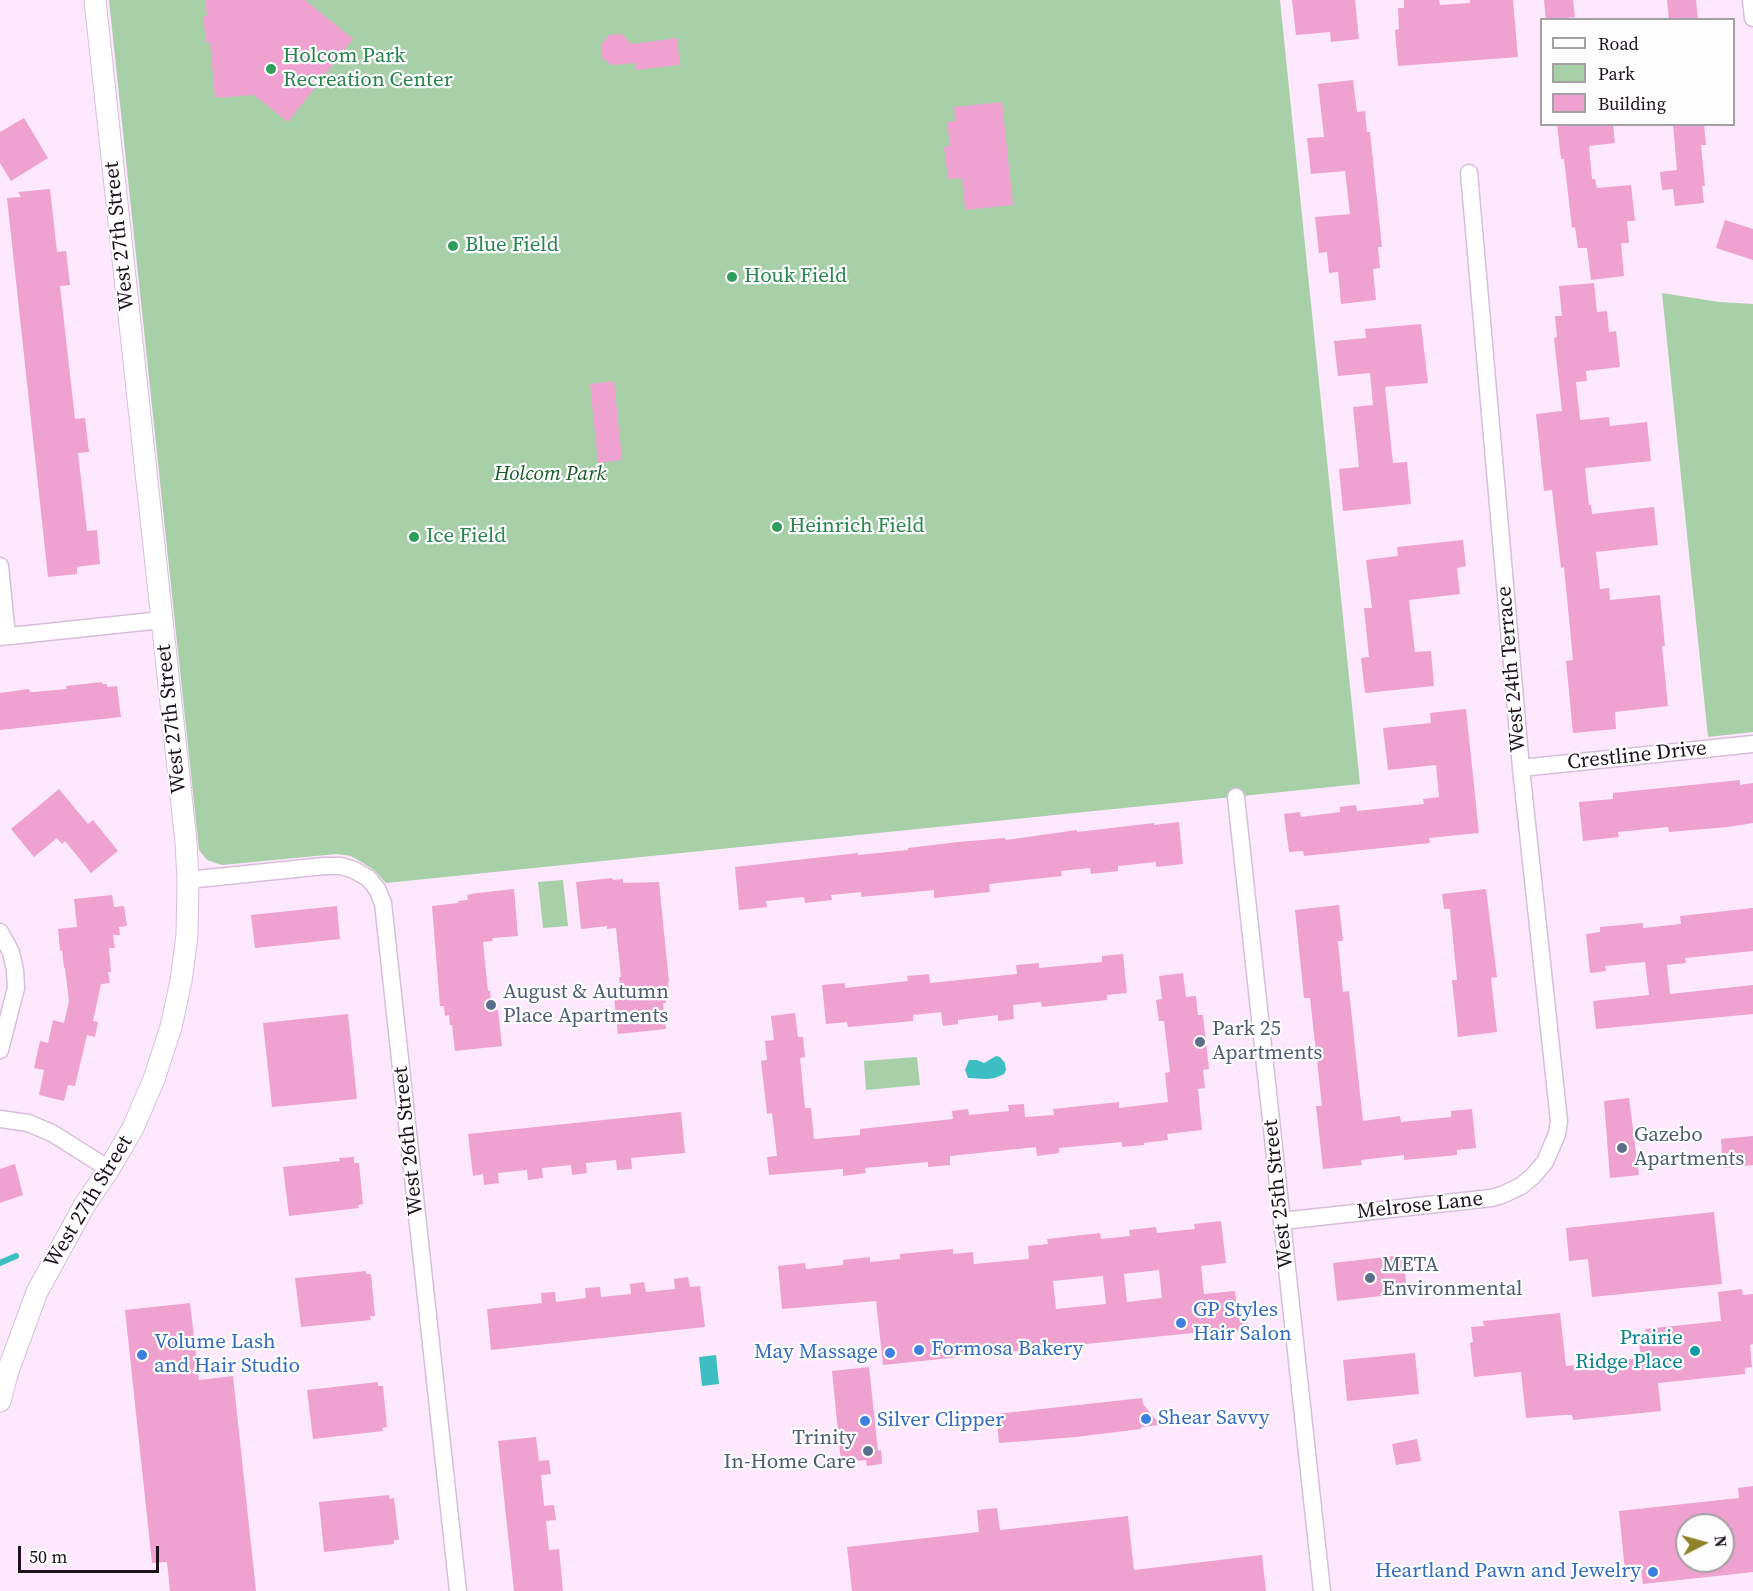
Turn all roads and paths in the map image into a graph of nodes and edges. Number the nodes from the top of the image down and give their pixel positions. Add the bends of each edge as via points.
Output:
1 (95, 0) edge
2 (1751, 0) edge
3 (1753, 18) edge
4 (1469, 173) dead end
5 (0, 566) edge
6 (162, 620) junction
7 (4, 637) edge
8 (1753, 744) edge
9 (1521, 768) junction
10 (1236, 797) dead end
11 (188, 880) junction
12 (0, 932) edge
13 (0, 1050) edge
14 (0, 1119) edge
15 (1545, 1162) joint
16 (109, 1169) junction
17 (1282, 1221) junction
18 (0, 1401) edge
19 (458, 1591) edge
20 (1322, 1591) edge

1 - 6 street, West 27th Street
2 - 3 street
4 - 9 street, West 24th Terrace
5 - 7 street
6 - 7 street
6 - 11 street, West 27th Street
8 - 9 street, Crestline Drive
9 - 15 street, West 24th Terrace via 1559,1121
10 - 17 street, West 25th Street
11 - 16 street, West 27th Street via 187,935 171,1027 133,1128
11 - 19 street, West 26th Street via 341,866 368,878 384,903
12 - 13 street via 11,952 16,988
14 - 16 street via 52,1133
15 - 17 street, Melrose Lane via 1521,1186 1491,1198
16 - 18 street, West 27th Street via 37,1292
17 - 20 street, West 25th Street

